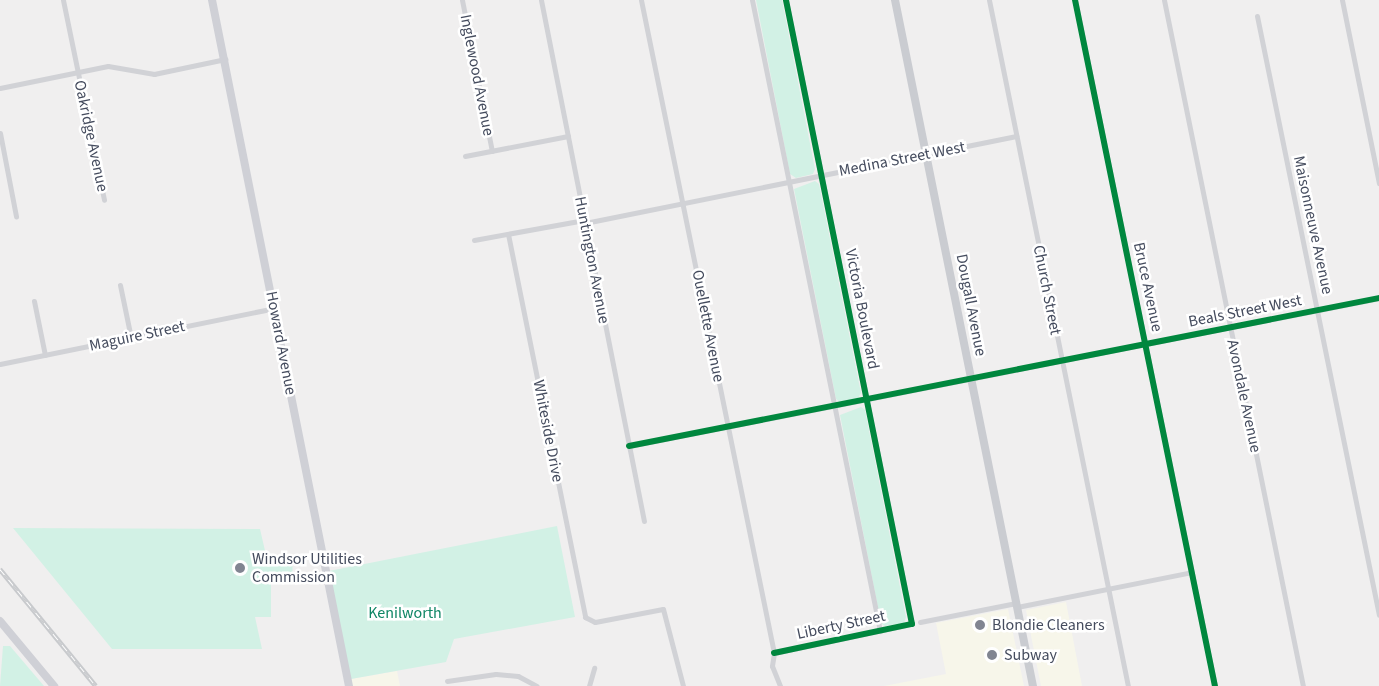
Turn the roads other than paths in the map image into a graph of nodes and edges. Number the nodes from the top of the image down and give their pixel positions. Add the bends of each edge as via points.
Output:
1 (63, 0) edge
2 (212, 0) edge
3 (462, 0) edge
4 (541, 0) edge
5 (641, 0) edge
6 (752, 0) edge
7 (786, 0) edge
8 (895, 0) edge
9 (989, 0) edge
10 (1075, 0) edge
11 (1164, 0) edge
12 (1342, 0) edge
13 (1257, 16) dead end
14 (225, 59) junction
15 (78, 71) junction
16 (0, 88) edge
17 (0, 133) edge
18 (568, 136) junction
19 (1016, 136) junction
20 (492, 151) junction
21 (926, 154) junction
22 (465, 156) dead end
23 (821, 176) junction
24 (789, 182) junction
25 (1379, 183) edge
26 (104, 200) dead end
27 (683, 204) junction
28 (16, 216) dead end
29 (585, 221) junction
30 (508, 234) junction
31 (474, 240) dead end
32 (120, 285) dead end
33 (1379, 298) edge
34 (34, 302) dead end
35 (275, 308) junction
36 (1317, 310) junction
37 (1230, 327) junction
38 (131, 338) junction
39 (1146, 344) junction
40 (45, 355) junction
41 (1062, 363) junction
42 (0, 364) edge
43 (972, 381) junction
44 (867, 402) junction
45 (835, 408) junction
46 (729, 430) junction
47 (629, 446) junction
48 (644, 521) dead end
49 (1192, 572) junction
50 (1108, 589) junction
51 (1017, 605) junction
52 (1379, 615) edge
53 (0, 621) edge
54 (920, 622) dead end
55 (912, 624) joint
56 (880, 631) junction
57 (774, 653) junction
58 (594, 668) dead end
59 (447, 681) dead end
60 (54, 686) edge
61 (349, 686) edge
62 (537, 686) edge
63 (589, 686) edge
64 (683, 686) edge
65 (780, 686) edge
66 (1033, 686) edge
67 (1128, 686) edge
68 (1215, 686) edge
69 (1304, 686) edge

1 - 15 street, Oakridge Avenue
2 - 14 street, Howard Avenue
3 - 20 street, Inglewood Avenue
4 - 18 street, Huntington Avenue
5 - 27 street, Ouellette Avenue
6 - 24 street
7 - 23 street, Victoria Boulevard
8 - 21 main road, Dougall Avenue
9 - 19 street, Church Street
10 - 39 street, Bruce Avenue
11 - 37 street, Avondale Avenue
12 - 25 street
13 - 36 street, Maisonneuve Avenue
14 - 15 street via 154,74 108,66
14 - 35 street, Howard Avenue
15 - 16 street
15 - 26 street, Oakridge Avenue
17 - 28 street
18 - 20 street
18 - 29 street, Huntington Avenue
19 - 21 street, Medina Street West
19 - 41 street, Church Street
20 - 22 street
21 - 23 street, Medina Street West
21 - 43 main road, Dougall Avenue
23 - 24 street, Medina Street West
23 - 44 street, Victoria Boulevard
24 - 27 street, Medina Street West
24 - 45 street
27 - 29 street, Medina Street West
27 - 46 street, Ouellette Avenue
29 - 30 street, Medina Street West
29 - 47 street, Huntington Avenue
30 - 31 street, Medina Street West
30 - 64 street, Whiteside Drive via 585,617 595,622 663,609
32 - 38 street
33 - 36 street, Beals Street West
34 - 40 street
35 - 38 street, Maguire Street
35 - 61 street, Howard Avenue
36 - 37 street, Beals Street West
36 - 52 street, Maisonneuve Avenue
37 - 39 street, Beals Street West
37 - 69 street, Avondale Avenue
38 - 40 street, Maguire Street
39 - 41 street, Beals Street West
39 - 49 street, Bruce Avenue
40 - 42 street, Maguire Street
41 - 43 street, Beals Street West
41 - 50 street, Church Street
43 - 44 street, Beals Street West
43 - 51 main road, Dougall Avenue
44 - 45 street, Beals Street West
44 - 55 street, Victoria Boulevard
45 - 46 street, Beals Street West
45 - 56 street
46 - 47 street, Beals Street West
46 - 57 street, Ouellette Avenue
47 - 48 street, Huntington Avenue
49 - 50 street
49 - 68 street, Bruce Avenue
50 - 51 street
50 - 67 street, Church Street
51 - 54 street
51 - 66 main road, Dougall Avenue
53 - 60 street
55 - 56 street, Liberty Street
56 - 57 street, Liberty Street
57 - 65 street, Ouellette Avenue via 772,666
58 - 63 street
59 - 62 street via 496,674 518,676

